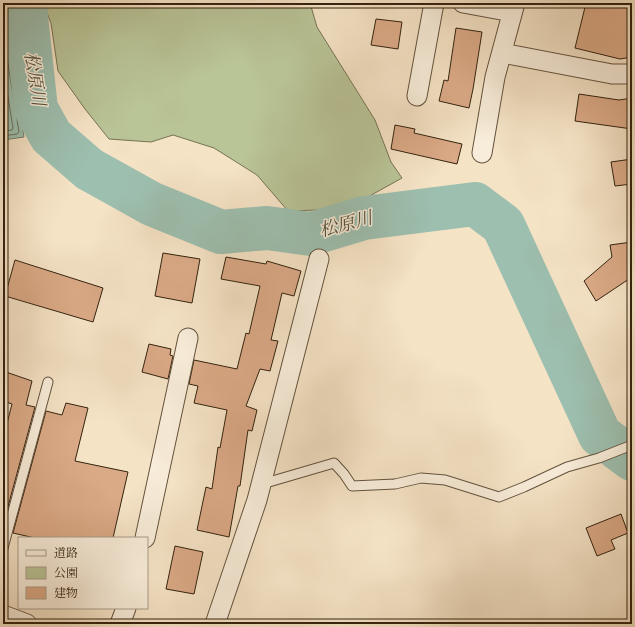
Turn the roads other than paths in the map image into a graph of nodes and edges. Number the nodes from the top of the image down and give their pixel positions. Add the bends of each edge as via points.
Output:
1 (434, 3) edge
2 (463, 3) edge
3 (514, 8) edge
4 (502, 53) junction
5 (632, 74) edge
6 (418, 96) dead end
7 (482, 153) dead end
8 (319, 259) dead end
9 (188, 338) dead end
10 (48, 382) dead end
11 (632, 445) edge
12 (261, 484) junction
13 (145, 537) edge
14 (3, 548) edge
15 (126, 609) edge
16 (3, 615) edge
17 (25, 624) edge
18 (120, 624) edge
19 (215, 624) edge

1 - 6 street
2 - 3 street
3 - 4 street
4 - 5 street via 612,74
4 - 7 street via 495,77
8 - 12 street
9 - 13 street
10 - 14 lane
11 - 12 lane via 567,467 499,497 445,480 421,478 395,484 352,486 334,463
12 - 19 street
15 - 18 street
16 - 17 street

